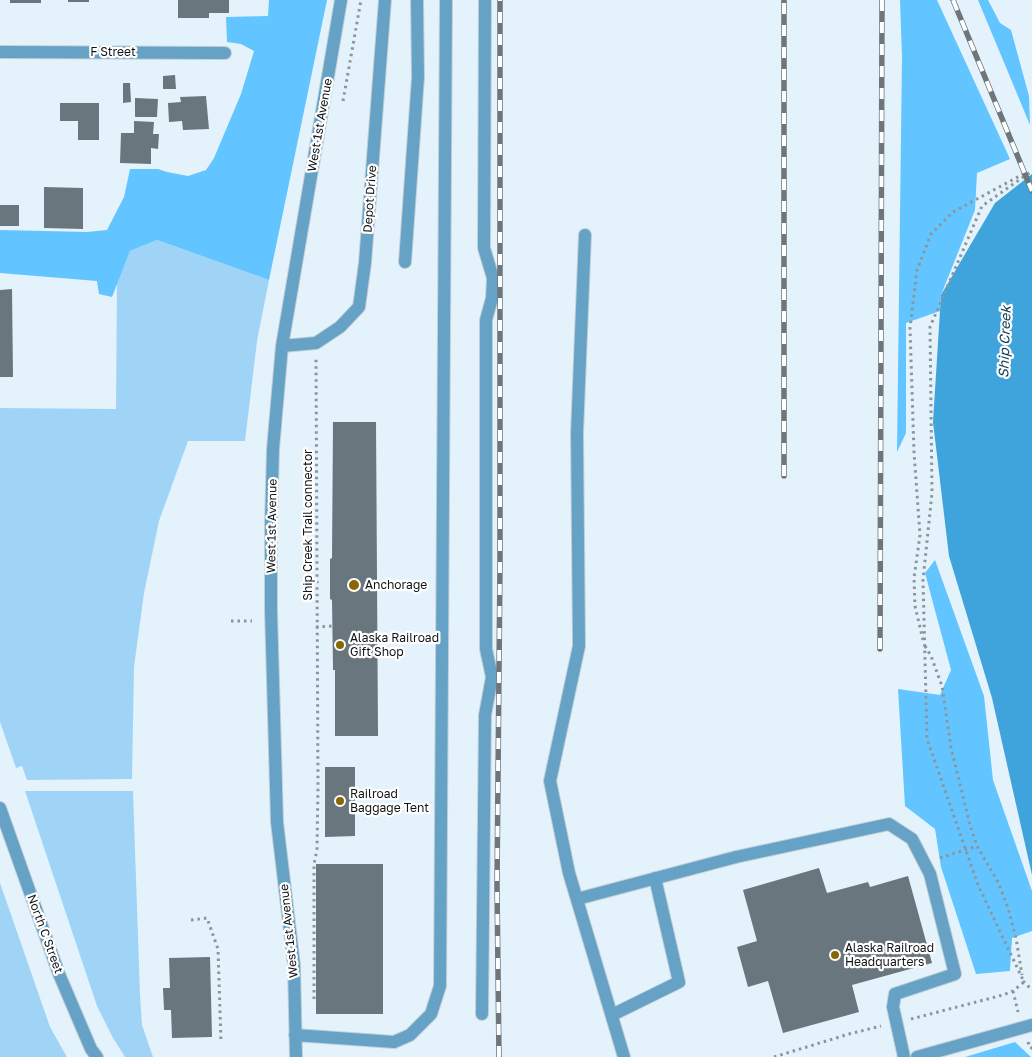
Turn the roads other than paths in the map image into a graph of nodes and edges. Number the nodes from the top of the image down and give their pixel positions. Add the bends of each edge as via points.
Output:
1 (341, 0) edge
2 (385, 0) edge
3 (417, 0) edge
4 (446, 0) edge
5 (485, 0) edge
6 (0, 52) edge
7 (225, 53) dead end
8 (585, 235) dead end
9 (404, 262) dead end
10 (282, 346) junction
11 (0, 808) edge
12 (655, 878) junction
13 (577, 899) junction
14 (482, 1014) dead end
15 (612, 1016) junction
16 (1032, 1025) edge
17 (295, 1036) junction
18 (97, 1057) edge
19 (296, 1057) edge
20 (624, 1057) edge
21 (904, 1057) edge
22 (917, 1057) edge

1 - 10 street, West 1st Avenue
2 - 10 street, Depot Drive via 359,306 340,327 316,342
3 - 9 street via 418,78
4 - 17 street via 440,986 431,1014 410,1035 394,1042
5 - 14 street via 484,248 493,278 486,320 486,649 492,676 485,715
6 - 7 street, F Street
8 - 13 street via 577,433 578,646 550,781
10 - 17 street, West 1st Avenue via 272,477 271,611 277,822 294,965
11 - 18 street, North C Street via 59,974
12 - 13 street
12 - 15 street via 679,982
12 - 21 street via 889,824 912,839 930,874 955,974 896,994 893,1007
13 - 15 street
15 - 20 street
16 - 22 street
17 - 19 street, West 1st Avenue

